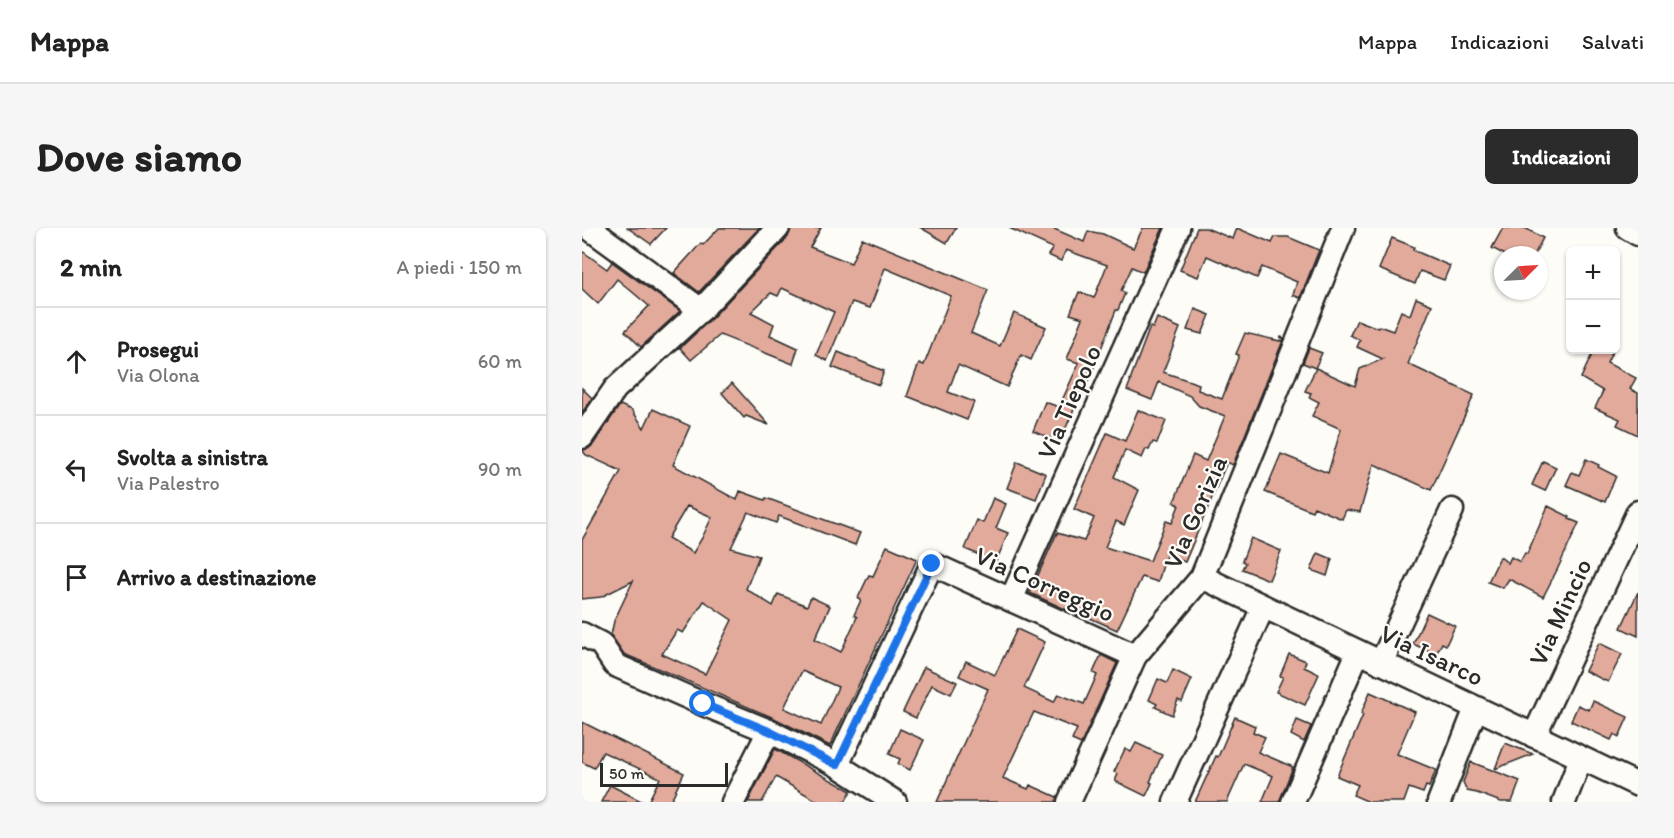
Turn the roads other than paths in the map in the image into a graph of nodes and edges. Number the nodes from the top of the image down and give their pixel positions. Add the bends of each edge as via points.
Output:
1 (589, 228) edge
2 (778, 228) edge
3 (1178, 228) edge
4 (1343, 228) edge
5 (1628, 228) edge
6 (1638, 234) edge
7 (700, 310) junction
8 (582, 437) edge
9 (1452, 510) dead end
10 (1638, 512) edge
11 (1202, 577) junction
12 (1011, 600) junction
13 (1263, 607) junction
14 (592, 639) edge
15 (1358, 652) junction
16 (1136, 656) junction
17 (1381, 663) junction
18 (1476, 708) junction
19 (769, 731) junction
20 (1534, 736) junction
21 (1581, 758) junction
22 (837, 765) junction
23 (1638, 785) edge
24 (733, 802) edge
25 (895, 802) edge
26 (1070, 802) edge
27 (1175, 802) edge
28 (1293, 802) edge
29 (1439, 802) edge
30 (1564, 802) edge

1 - 7 street
2 - 7 street
3 - 12 street, Via Tiepolo
4 - 11 street, Via Gorizia
5 - 6 street
7 - 8 street via 615,389
9 - 17 street
10 - 20 street, Via Mincio
11 - 13 street, Via Isarco
11 - 16 street, Via Gorizia
12 - 16 street, Via Correggio
12 - 22 street, Via Correggio via 932,564
13 - 15 street, Via Isarco
13 - 27 street
14 - 19 street via 615,664
15 - 17 street, Via Isarco
15 - 28 street
16 - 26 street, Via Gorizia
17 - 18 street, Via Isarco
18 - 20 street, Via Isarco
18 - 29 street
19 - 22 street
19 - 24 street
20 - 21 street, Via Isarco
21 - 23 street, Via Isarco
21 - 30 street
22 - 25 street

